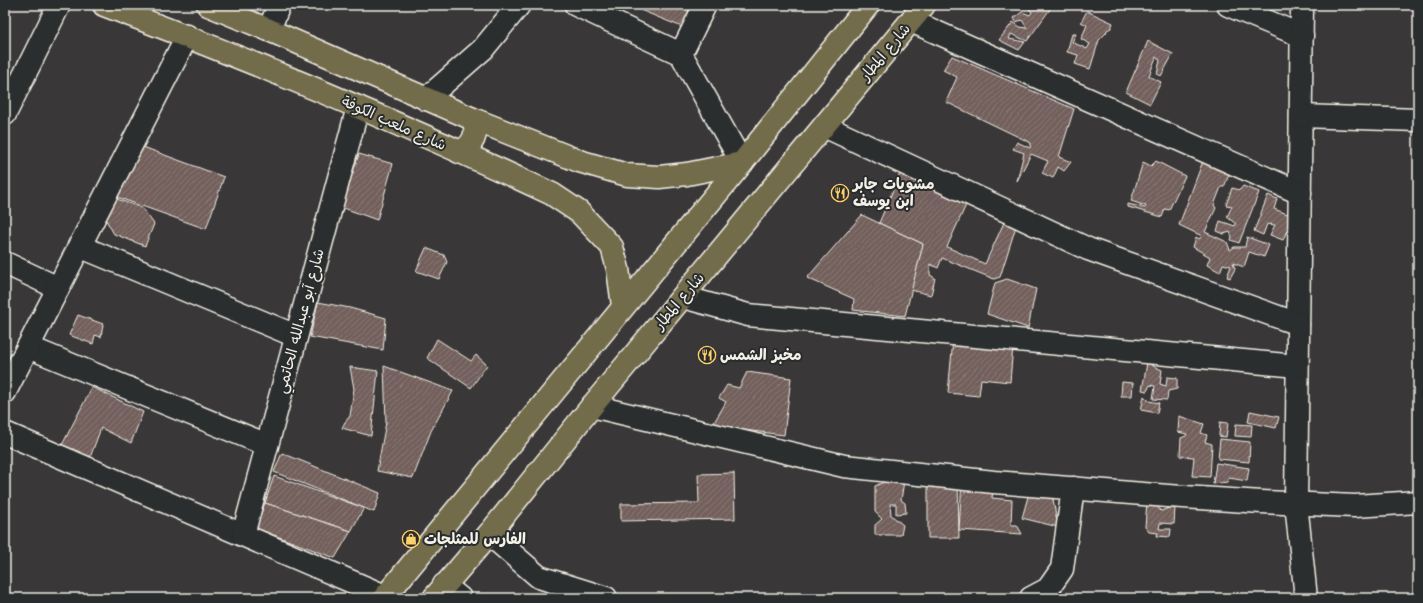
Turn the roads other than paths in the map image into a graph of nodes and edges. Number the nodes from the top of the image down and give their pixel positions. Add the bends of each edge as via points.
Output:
1 (59, 5) edge
2 (104, 5) edge
3 (208, 5) edge
4 (279, 5) edge
5 (519, 5) edge
6 (576, 5) edge
7 (705, 5) edge
8 (868, 5) edge
9 (1228, 5) edge
10 (1302, 5) edge
11 (917, 13) edge
12 (269, 30) junction
13 (187, 36) junction
14 (1302, 36) junction
15 (681, 54) junction
16 (426, 99) junction
17 (358, 107) junction
18 (5, 114) edge
19 (1301, 116) junction
20 (473, 119) junction
21 (1418, 120) edge
22 (824, 126) junction
23 (459, 152) junction
24 (742, 163) junction
25 (1300, 193) junction
26 (79, 246) junction
27 (5, 263) edge
28 (58, 288) junction
29 (683, 297) junction
30 (623, 306) junction
31 (1298, 324) junction
32 (296, 336) junction
33 (28, 347) junction
34 (1298, 366) junction
35 (5, 392) edge
36 (592, 406) junction
37 (5, 433) edge
38 (267, 445) junction
39 (1073, 488) junction
40 (1418, 502) edge
41 (1296, 504) junction
42 (489, 534) junction
43 (243, 535) junction
44 (446, 594) edge
45 (384, 597) edge
46 (606, 598) edge
47 (1031, 598) edge
48 (1306, 598) edge

1 - 18 street
2 - 13 main road, شارع ملعب الكوفة
3 - 12 main road
4 - 12 street
5 - 16 street via 483,49
6 - 15 street
7 - 15 street
8 - 24 main road
9 - 14 street
10 - 14 street
11 - 22 main road, شارع المطار
11 - 25 street
12 - 16 main road
13 - 17 main road, شارع ملعب الكوفة
13 - 26 street
14 - 19 street
15 - 24 street
16 - 20 main road
17 - 23 main road, شارع ملعب الكوفة
17 - 32 street, شارع آبو عبدالله الحاتمي
19 - 21 street
19 - 25 street
20 - 23 main road via 474,139
20 - 24 main road via 579,161 627,175 658,177 687,174
22 - 29 main road, شارع المطار
22 - 31 street via 1088,249
23 - 30 main road, شارع ملعب الكوفة via 552,194 579,212 612,247
24 - 30 main road
25 - 31 street
26 - 28 street
26 - 32 street
27 - 28 street
28 - 33 street
29 - 34 street via 748,315
29 - 36 main road, شارع المطار
30 - 45 main road
31 - 34 street
32 - 38 street, شارع آبو عبدالله الحاتمي
33 - 35 street
33 - 38 street
34 - 41 street
36 - 39 street via 844,466
36 - 42 main road, شارع المطار
37 - 43 street
38 - 43 street, شارع آبو عبدالله الحاتمي
39 - 41 street
39 - 47 street via 1062,569 1048,589
40 - 41 street via 1355,506
41 - 48 street
42 - 44 main road, شارع المطار
42 - 46 street via 539,577
43 - 45 street

